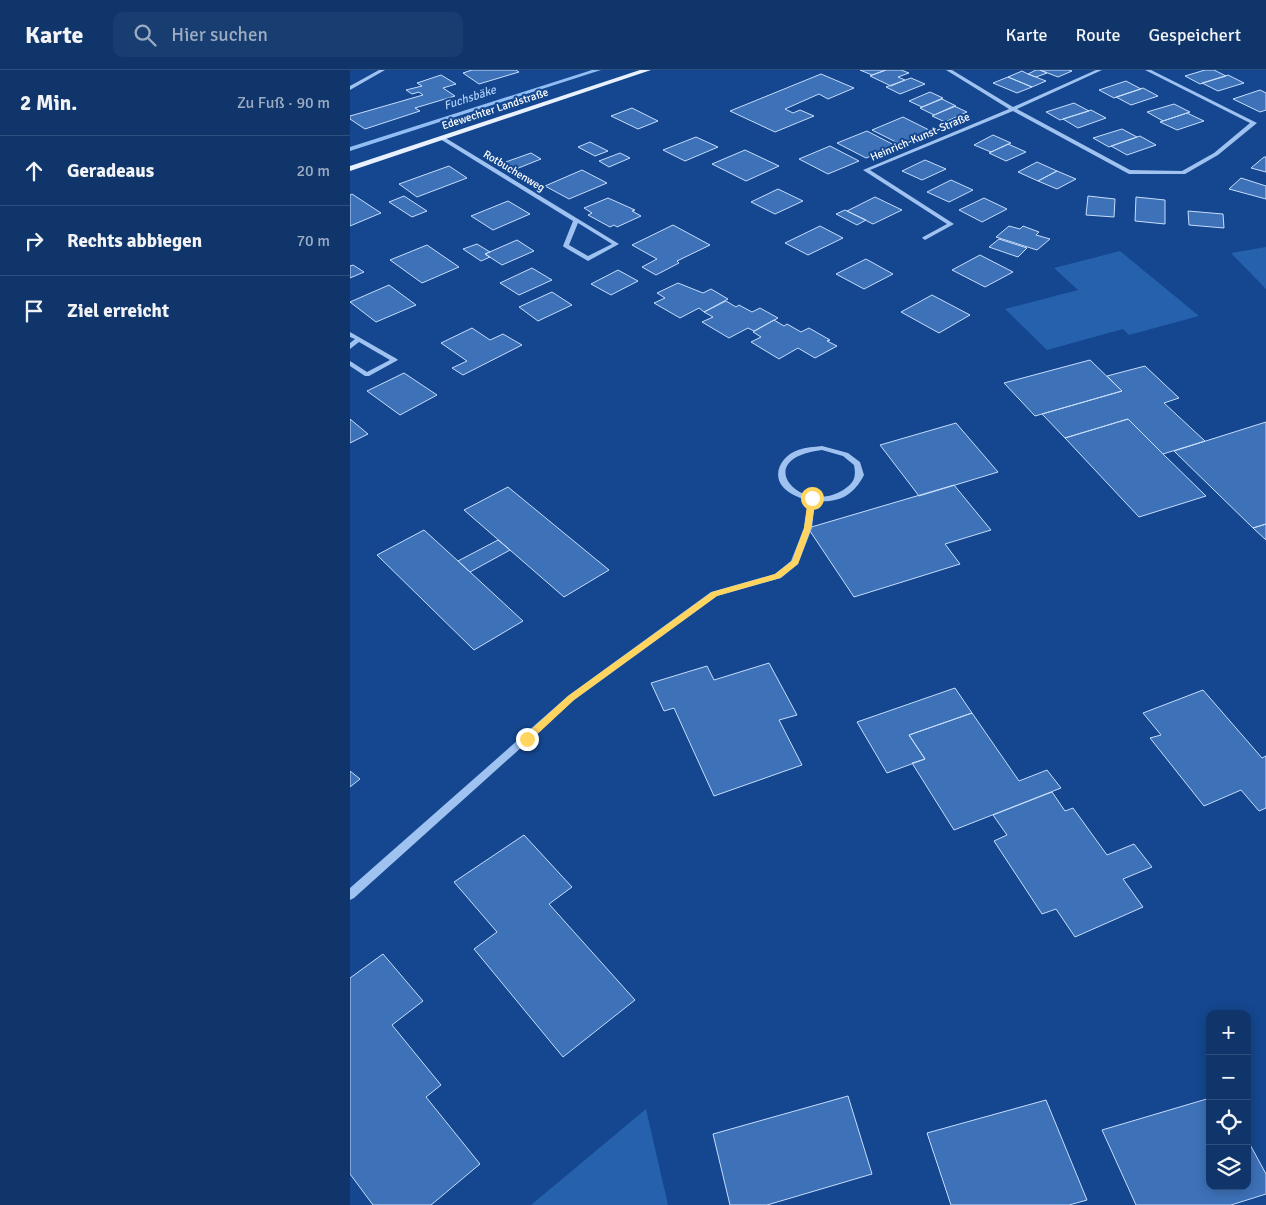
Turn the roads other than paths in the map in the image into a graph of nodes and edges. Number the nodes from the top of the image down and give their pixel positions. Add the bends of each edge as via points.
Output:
1 (383, 70) edge
2 (647, 70) edge
3 (948, 70) edge
4 (1100, 70) edge
5 (1147, 70) edge
6 (350, 88) edge
7 (1013, 109) junction
8 (442, 138) junction
9 (350, 169) edge
10 (576, 221) junction
11 (925, 238) dead end
12 (350, 334) edge
13 (358, 340) junction
14 (350, 347) edge
15 (350, 363) edge
16 (812, 498) junction
17 (350, 895) edge

1 - 6 street
2 - 8 main road, Edewechter Landstraße
3 - 7 street
4 - 7 street, Heinrich-Kunst-Straße
5 - 7 street via 1254,123 1216,154 1183,173 1129,172
7 - 11 street, Heinrich-Kunst-Straße via 866,170 951,224
8 - 9 main road, Edewechter Landstraße
8 - 10 street, Rotbuchenweg
10 - 10 street, Rotbuchenweg via 600,235 616,244 588,259 566,246
12 - 13 street
13 - 14 street
13 - 15 street via 395,360 367,375
16 - 16 street via 826,499 850,491 860,476 860,468 854,460 846,454 822,448 809,449 788,458 782,466 783,482 790,490
16 - 17 street via 808,528 795,562 778,576 714,594 571,698

